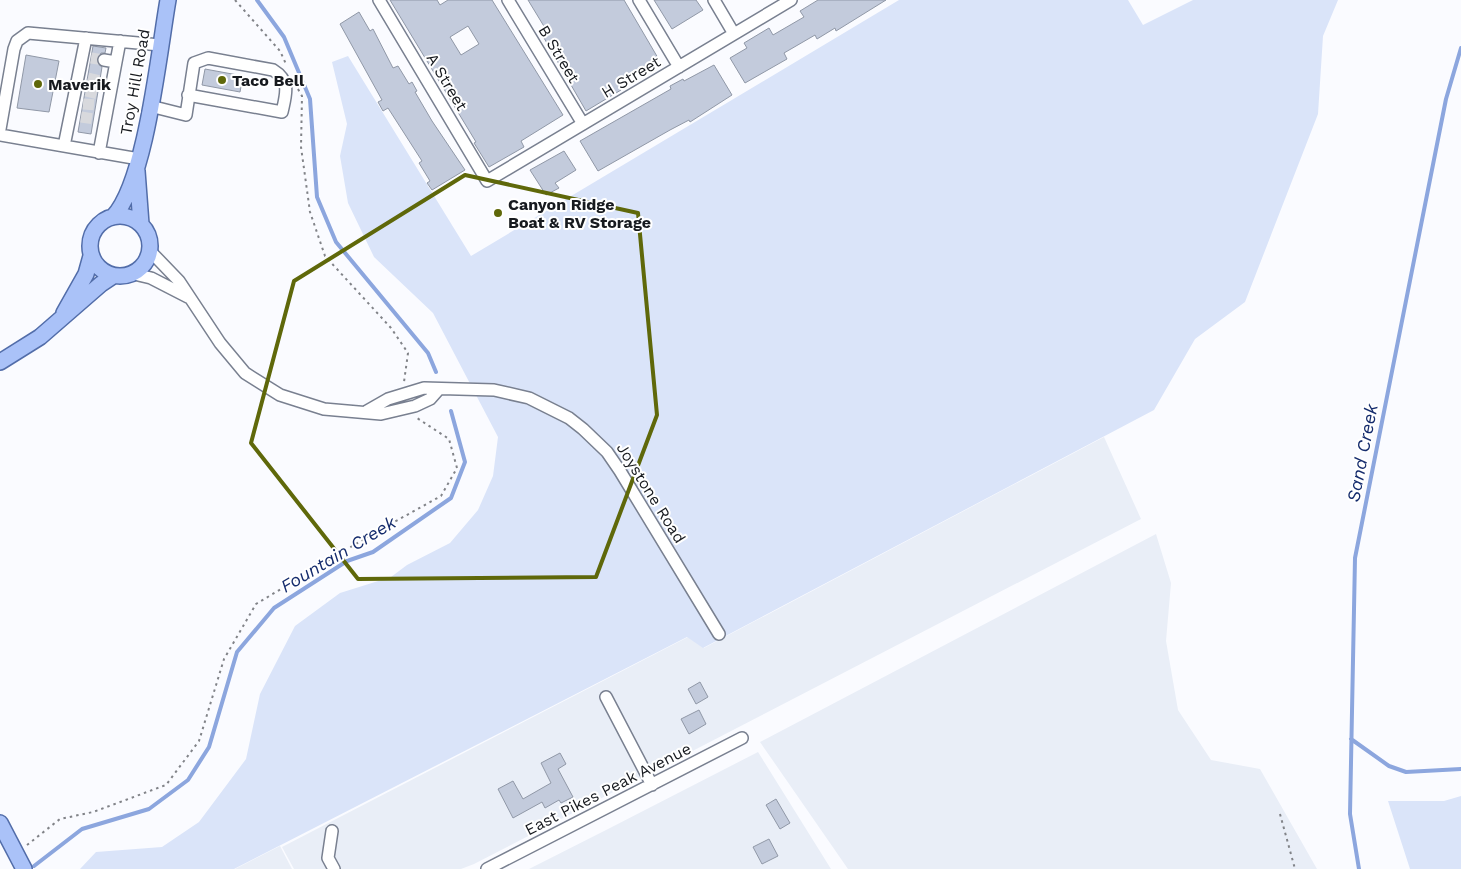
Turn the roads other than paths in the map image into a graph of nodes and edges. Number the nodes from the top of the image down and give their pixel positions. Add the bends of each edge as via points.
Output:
1 (168, 0) edge
2 (379, 0) edge
3 (508, 0) edge
4 (639, 0) edge
5 (714, 0) edge
6 (791, 0) edge
7 (734, 34) junction
8 (86, 38) junction
9 (120, 41) junction
10 (160, 45) junction
11 (104, 60) tunnel mouth
12 (116, 62) junction
13 (679, 67) junction
14 (100, 80) tunnel mouth
15 (112, 82) junction
16 (188, 95) junction
17 (150, 106) junction
18 (583, 124) junction
19 (0, 129) edge
20 (0, 135) edge
21 (64, 146) junction
22 (99, 153) junction
23 (138, 164) junction
24 (487, 181) joint
25 (113, 217) junction
26 (141, 224) junction
27 (150, 251) junction
28 (91, 256) junction
29 (134, 274) junction
30 (113, 276) junction
31 (188, 297) junction
32 (62, 316) junction
33 (0, 362) edge
34 (719, 634) dead end
35 (606, 697) dead end
36 (742, 738) dead end
37 (652, 785) junction
38 (0, 823) edge
39 (332, 831) dead end
40 (509, 864) edge
41 (24, 869) edge
42 (334, 869) edge
43 (487, 869) edge

1 - 10 main road, Troy Hill Road
2 - 24 street, A Street
3 - 18 street, B Street
4 - 13 street
5 - 7 street
6 - 7 street, H Street
7 - 13 street, H Street
8 - 9 street
8 - 19 street via 28,33 16,41
8 - 21 street via 87,57 76,116
9 - 10 street
9 - 12 street
10 - 17 main road, Troy Hill Road
11 - 12 street
12 - 15 street
13 - 18 street, H Street
14 - 15 street
15 - 22 street via 99,120
16 - 16 street via 194,64 208,58 273,70 282,75 286,83 282,112
16 - 17 street via 186,115
17 - 23 main road, Troy Hill Road
18 - 24 street, H Street
20 - 21 street
21 - 22 street
22 - 23 street
23 - 25 main road via 122,206
23 - 26 main road
25 - 26 main road via 125,216
25 - 28 main road via 95,229 90,240
26 - 27 main road via 148,233
27 - 29 main road
27 - 31 street, Joystone Road via 179,281
28 - 30 main road via 100,269
28 - 32 main road via 86,274
29 - 30 main road
29 - 31 street, Joystone Road via 150,278
30 - 32 main road
31 - 34 street, Joystone Road via 245,373 280,395 324,409 367,411 388,399 424,388 494,390 529,398 569,418 607,452
32 - 33 main road via 40,337
35 - 37 street
36 - 37 street, East Pikes Peak Avenue
37 - 40 street, East Pikes Peak Avenue
38 - 41 main road
39 - 42 street via 328,858
40 - 43 street, East Pikes Peak Avenue

